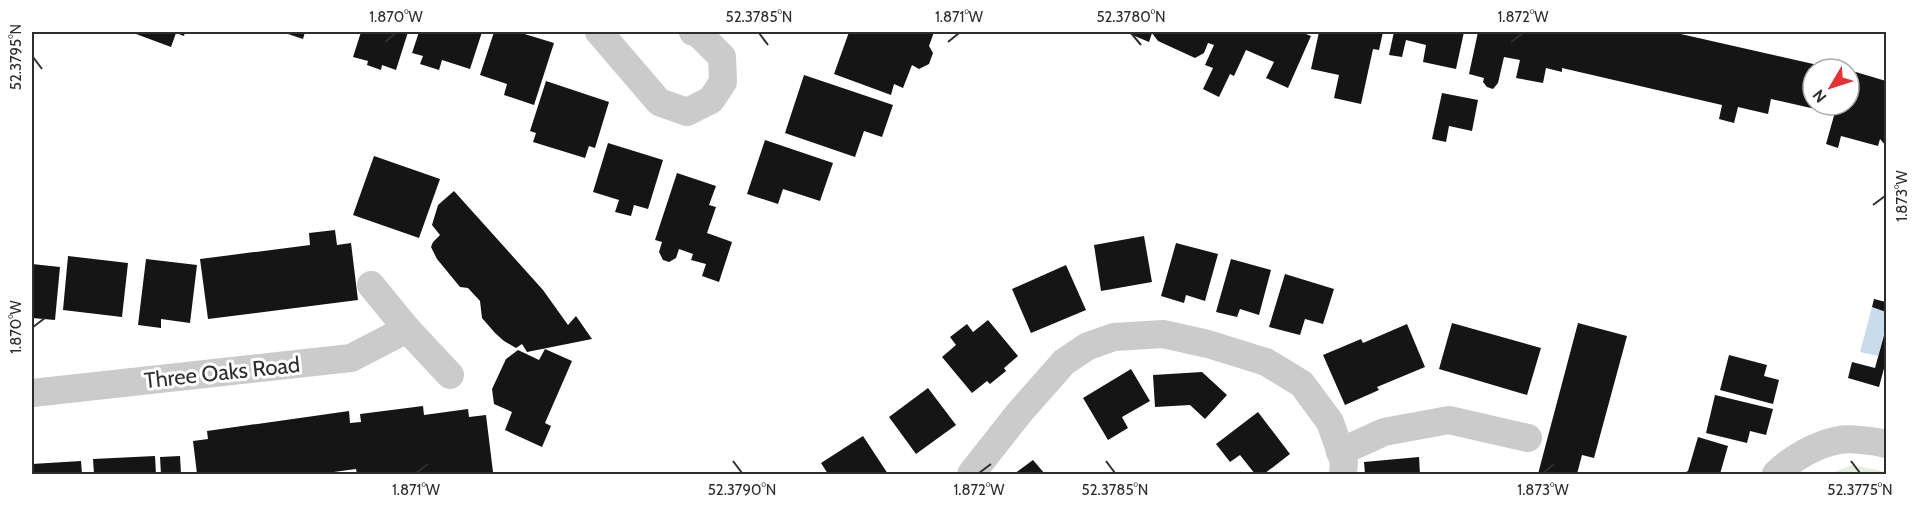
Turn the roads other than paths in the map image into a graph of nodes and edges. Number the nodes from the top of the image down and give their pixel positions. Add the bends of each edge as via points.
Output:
1 (599, 32) edge
2 (693, 32) edge
3 (371, 285) dead end
4 (407, 329) junction
5 (450, 375) dead end
6 (32, 393) edge
7 (1528, 438) dead end
8 (1887, 444) edge
9 (1342, 463) edge
10 (971, 474) edge
11 (1776, 474) edge

1 - 2 street via 659,102 687,112 711,100 723,82 722,57
3 - 4 street
4 - 5 street
4 - 6 street, Three Oaks Road via 351,358
7 - 9 street via 1449,420 1384,432
8 - 11 street via 1840,439 1786,464
9 - 10 street via 1330,422 1302,384 1266,362 1163,334 1114,337 1088,346 1064,362

